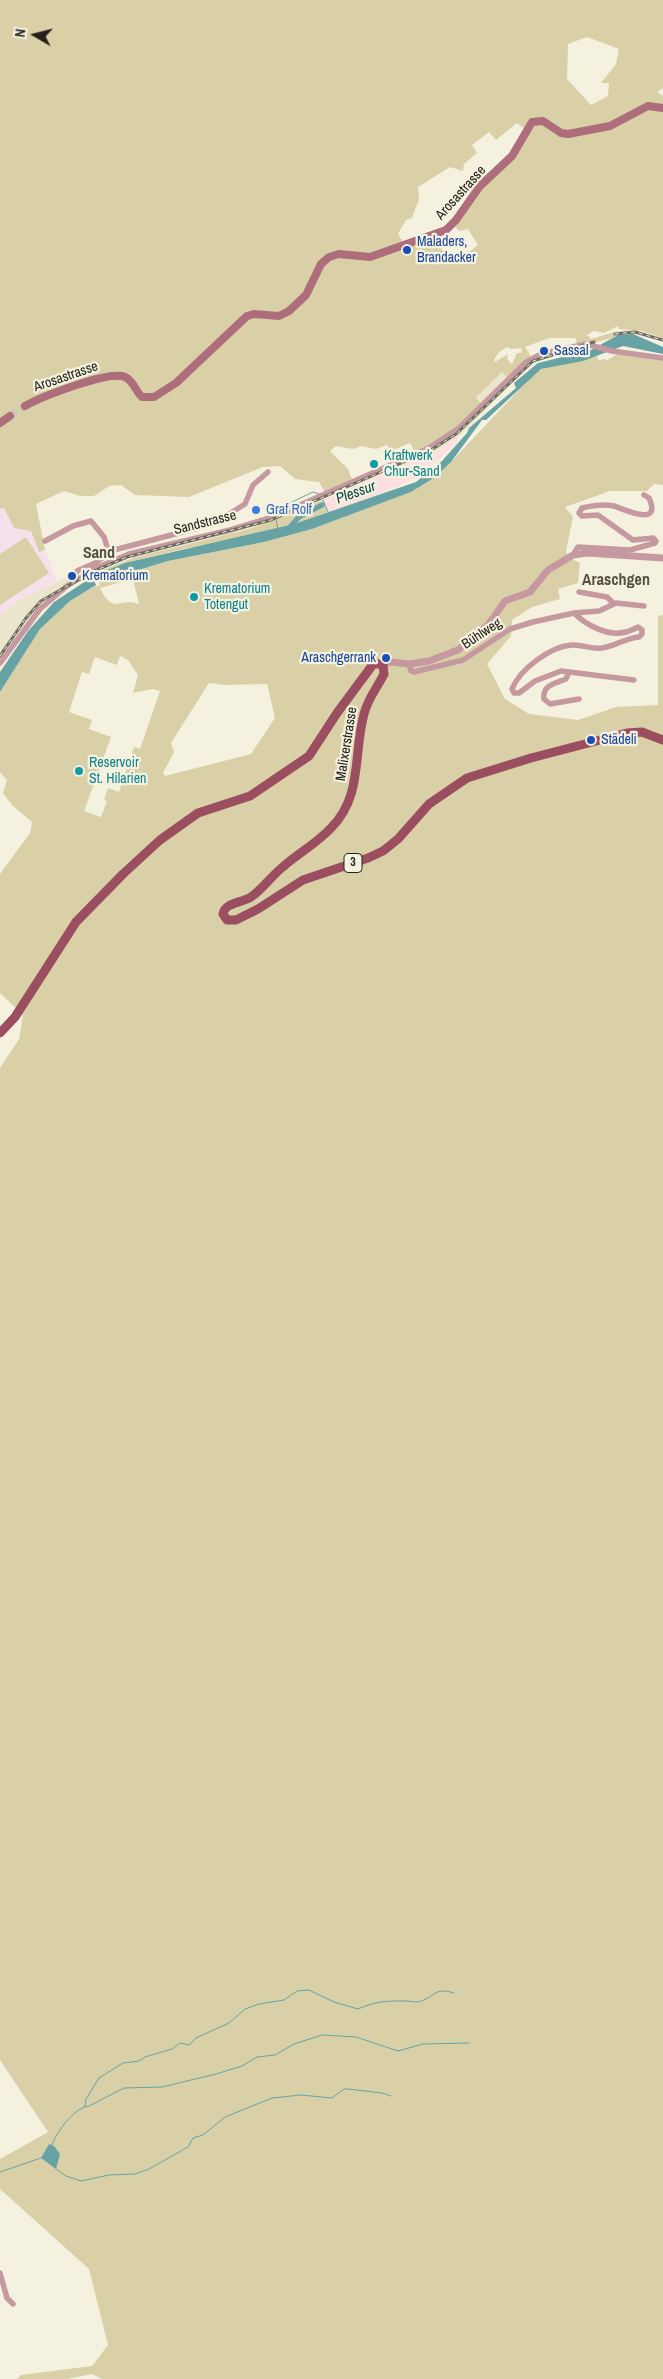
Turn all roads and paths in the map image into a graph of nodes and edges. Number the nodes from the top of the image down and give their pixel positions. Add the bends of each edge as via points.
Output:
1 (663, 108) edge
2 (663, 358) edge
3 (25, 406) tunnel mouth
4 (10, 416) tunnel mouth
5 (0, 423) edge
6 (268, 472) dead end
7 (644, 495) dead end
8 (45, 541) dead end
9 (109, 553) junction
10 (573, 555) junction
11 (663, 558) edge
12 (76, 580) junction
13 (579, 592) dead end
14 (613, 603) junction
15 (644, 606) dead end
16 (574, 612) junction
17 (0, 663) edge
18 (409, 664) junction
19 (383, 665) junction
20 (569, 672) junction
21 (634, 680) dead end
22 (579, 700) dead end
23 (663, 740) edge
24 (0, 1034) edge
25 (0, 2273) edge
26 (13, 2304) dead end

1 - 3 main road, Arosastrasse via 650,105 610,126 568,134 546,122 535,121 528,127 512,156 480,186 446,230 370,257 328,256 309,291 289,311 279,316 254,314 243,318 198,364 154,397 142,397 129,380 110,375
2 - 12 street, Sandstrasse via 590,345 534,357 451,435 434,446 273,517 129,554
4 - 5 main road
6 - 9 street via 253,485 244,505 222,518
7 - 10 street via 651,505 645,514 635,515 608,506 582,508 579,513 598,516 633,540 653,538 655,543 630,550 578,547
8 - 9 street via 73,526 92,521 103,536
9 - 12 street via 77,571 74,575
10 - 11 street via 586,552
10 - 18 street via 551,567 530,592 506,601 488,625 461,648 434,659
12 - 17 street, Sandstrasse via 34,616
13 - 14 street, Bühlweg via 608,598
14 - 15 street, Bühlweg
14 - 16 street, Bühlweg via 599,611
16 - 18 street, Bühlweg via 513,628 457,663 416,672 411,671
16 - 20 street via 589,625 606,632 622,633 638,627 642,633 640,637 605,648 573,644 550,651 528,668 512,690 518,694 537,680
18 - 19 street via 390,662
19 - 23 main road, Malixerstrasse / 3 via 384,674 363,715 354,789 345,811 328,832 283,866 255,894 226,907 223,912 225,919 238,919 308,878 378,854 398,839 434,801 471,776 630,733 647,733
19 - 24 main road, Malixerstrasse via 370,666 309,756 250,796 198,813 147,851 76,922 15,1017
20 - 21 street
20 - 22 street via 566,679 546,688 544,699 550,704
25 - 26 street via 7,2298

